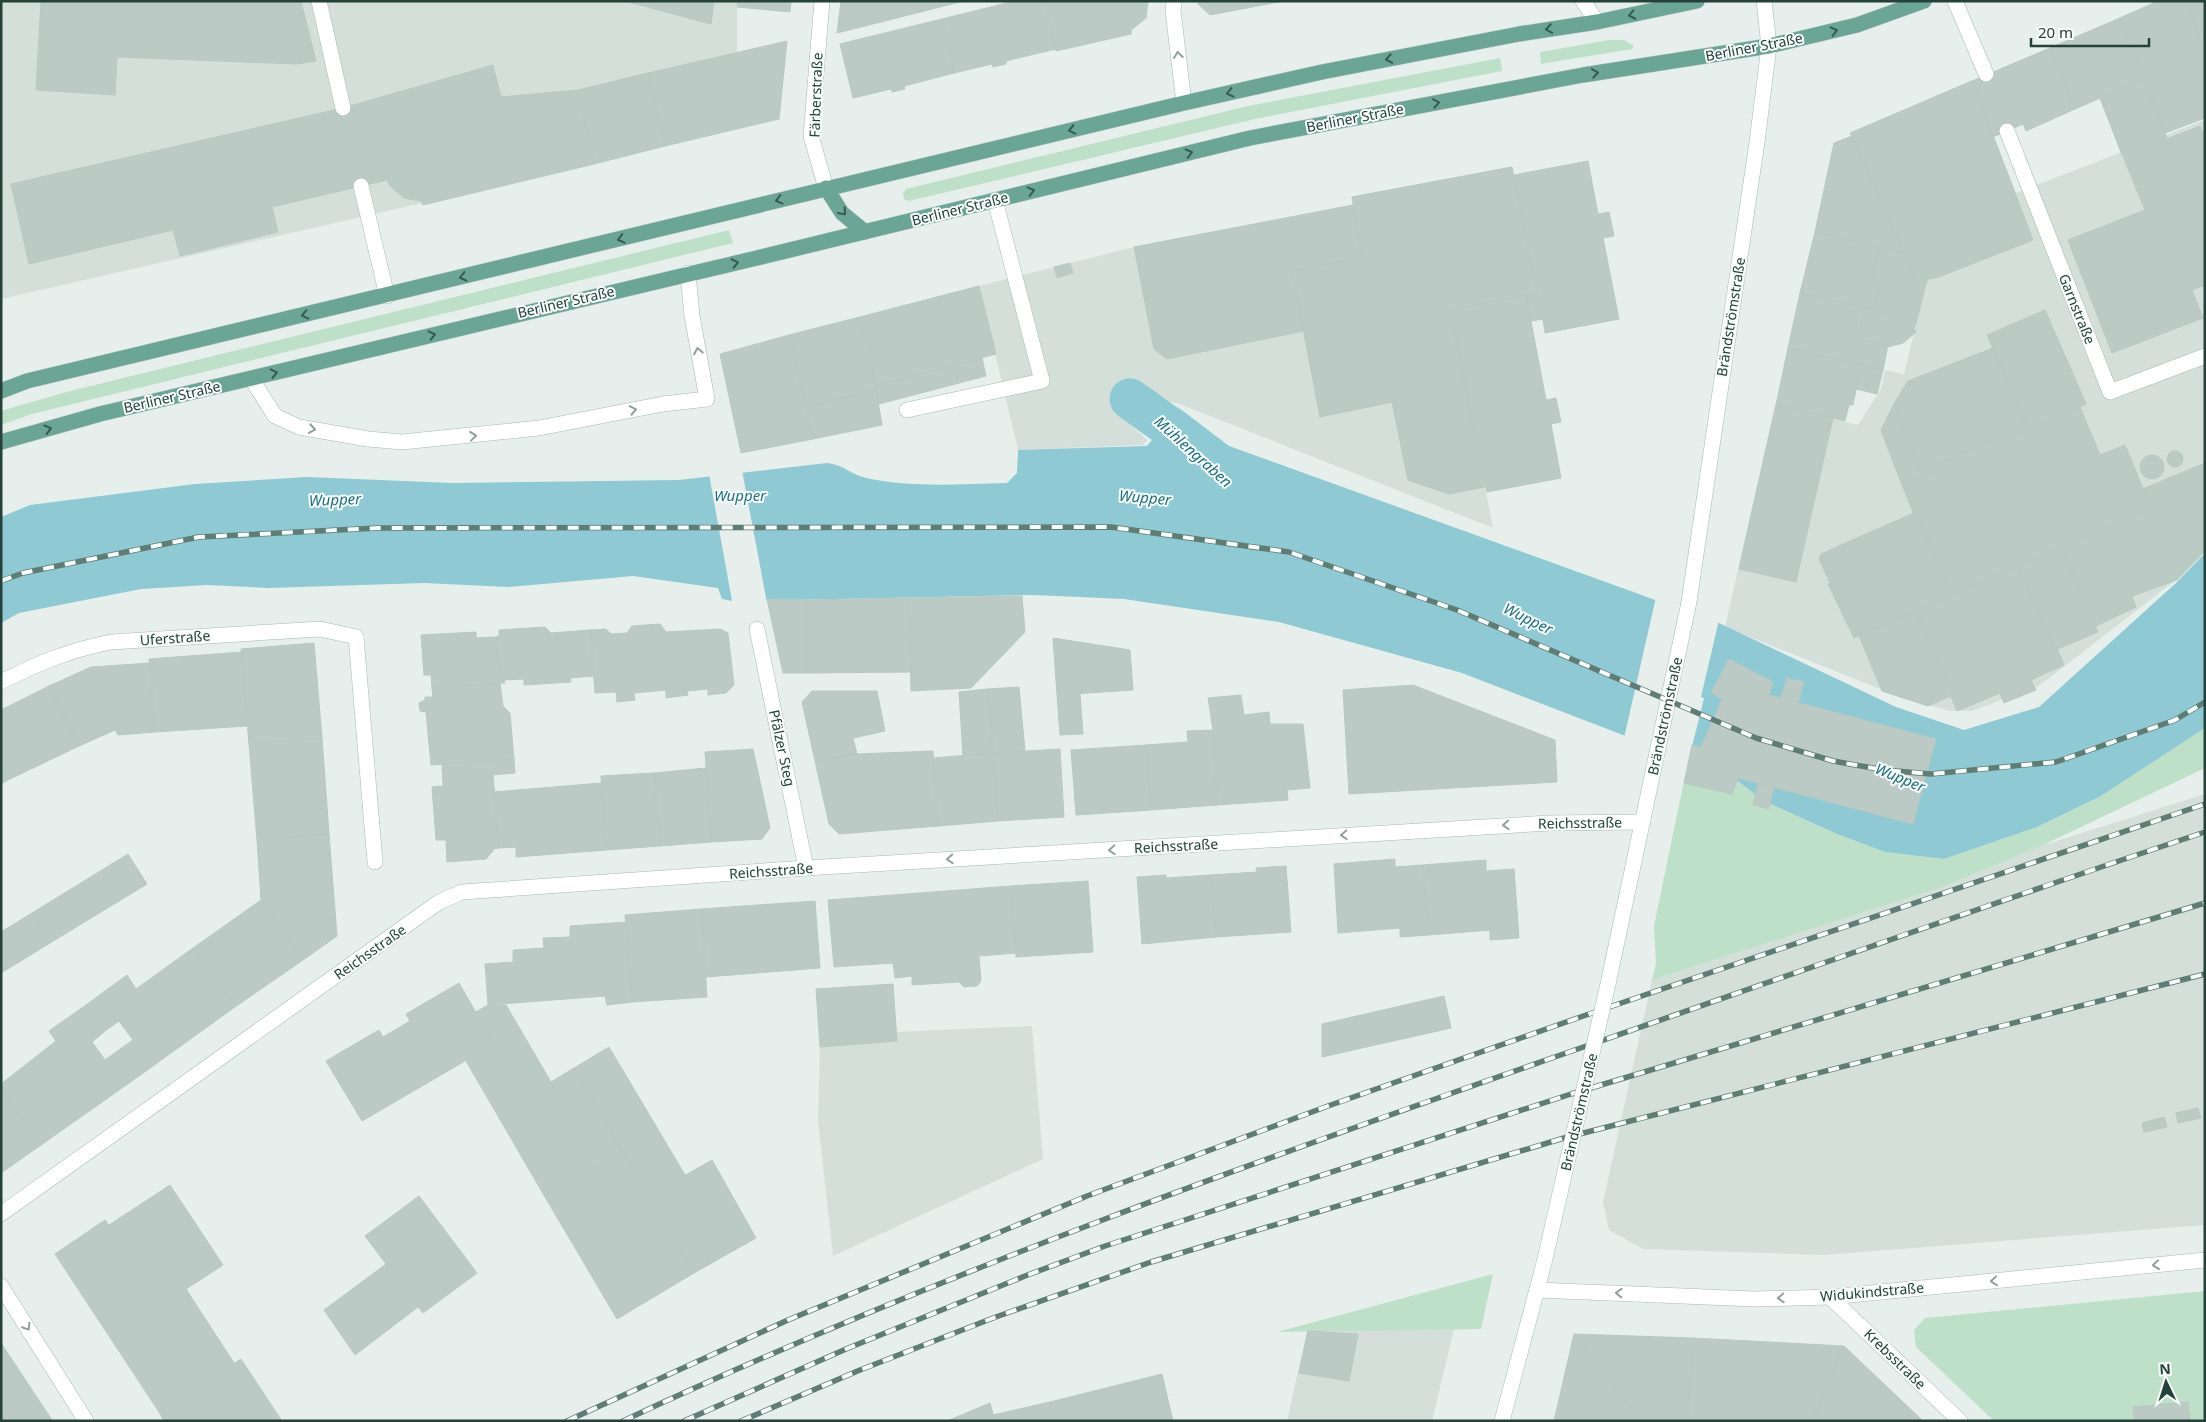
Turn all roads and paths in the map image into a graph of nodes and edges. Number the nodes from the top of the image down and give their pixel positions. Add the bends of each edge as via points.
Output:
1 (319, 1) edge
2 (822, 1) edge
3 (1174, 1) edge
4 (1582, 1) edge
5 (1697, 1) edge
6 (1764, 1) edge
7 (1924, 1) edge
8 (1955, 1) edge
9 (1597, 22) junction
10 (1769, 46) junction
11 (1986, 74) dead end
12 (1184, 104) junction
13 (343, 108) dead end
14 (2007, 131) dead end
15 (361, 186) dead end
16 (826, 188) junction
17 (995, 200) junction
18 (864, 232) junction
19 (688, 273) junction
20 (387, 296) junction
21 (2205, 356) edge
22 (251, 378) junction
23 (1, 391) edge
24 (908, 410) dead end
25 (1, 442) edge
26 (757, 629) dead end
27 (1, 682) edge
28 (1643, 822) junction
29 (375, 862) dead end
30 (806, 868) junction
31 (1, 1214) edge
32 (2205, 1260) edge
33 (1, 1286) edge
34 (1538, 1290) junction
35 (1830, 1297) junction
36 (86, 1421) edge
37 (1502, 1421) edge
38 (1960, 1421) edge

1 - 13 street
2 - 16 street, Färberstraße via 811,136
12 -> 3 street
4 - 9 street
5 -> 9 main road
6 - 10 street, Brändströmstraße
10 -> 7 main road, Berliner Straße via 1856,25
8 - 11 street
9 -> 12 main road via 1322,72
17 -> 10 main road, Berliner Straße via 1250,138 1583,75
10 - 28 street, Brändströmstraße via 1689,602
12 -> 16 main road
14 - 21 street, Garnstraße via 2110,392
15 - 20 street
16 -> 18 main road via 842,213
16 -> 20 main road
17 - 18 main road, Berliner Straße
17 - 24 street via 1042,381
19 -> 18 main road, Berliner Straße
22 -> 19 main road, Berliner Straße
22 -> 19 street via 275,416 299,427 402,442 539,428 663,404 707,399
20 -> 23 main road via 26,381
25 -> 22 main road, Berliner Straße via 100,414
26 - 30 street, Pfälzer Steg
27 - 29 street, Uferstraße via 80,648 112,642 320,629 356,636
28 -> 30 street, Reichsstraße via 1539,823
28 - 34 street, Brändströmstraße, bridge
30 - 31 street, Reichsstraße via 462,892 439,902
32 -> 35 street, Widukindstraße
33 -> 36 street
35 -> 34 street, Widukindstraße via 1755,1299
34 - 37 street, Brändströmstraße
35 - 38 street, Krebsstraße

